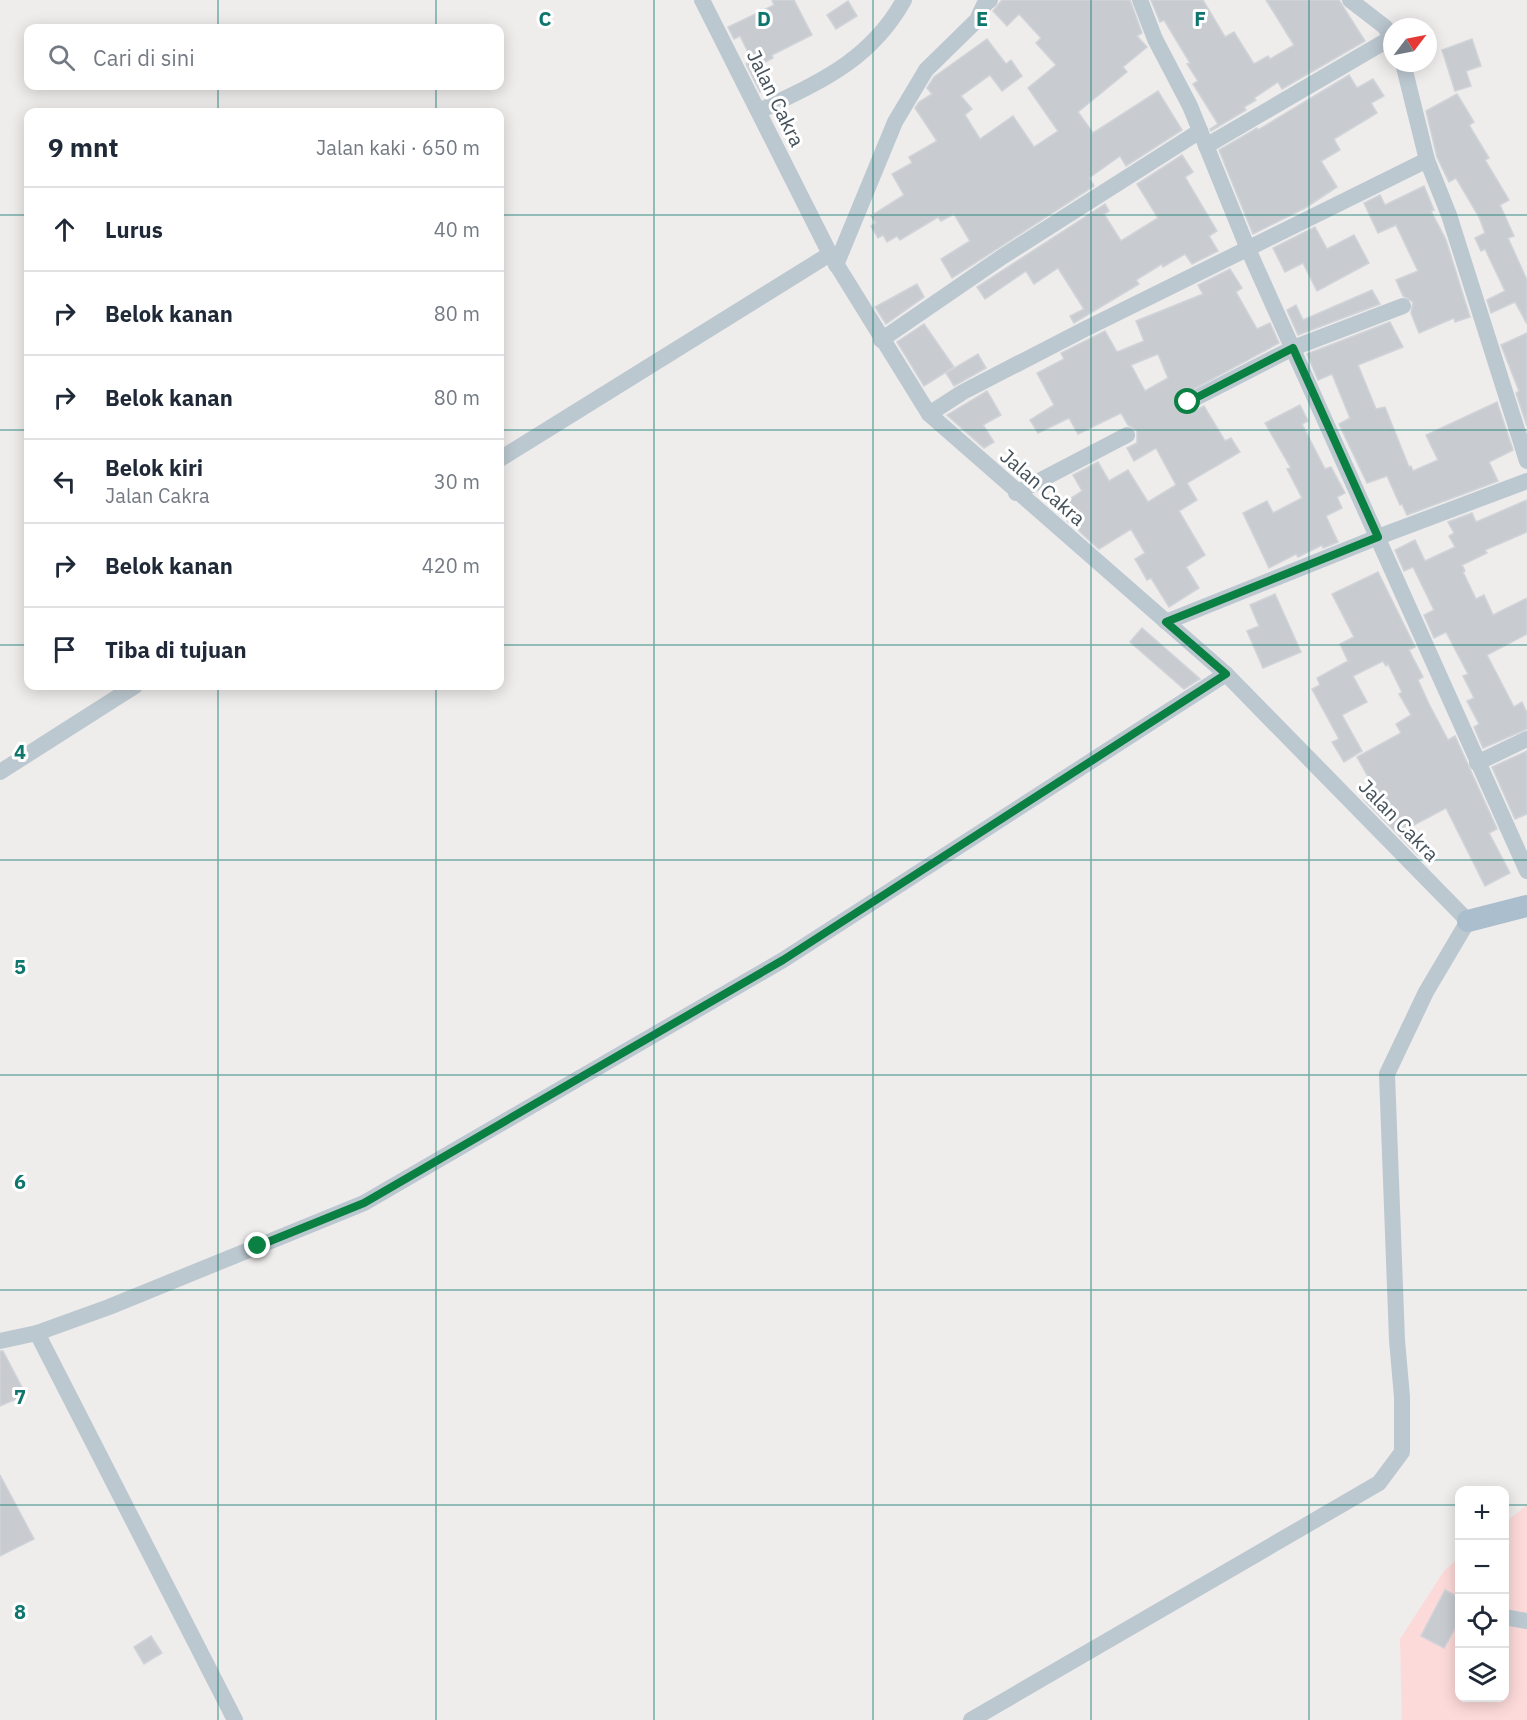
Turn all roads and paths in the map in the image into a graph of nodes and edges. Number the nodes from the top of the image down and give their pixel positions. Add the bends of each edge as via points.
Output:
1 (702, 0) edge
2 (904, 0) edge
3 (976, 0) edge
4 (990, 0) edge
5 (1140, 0) edge
6 (1350, 0) edge
7 (977, 20) junction
8 (1383, 25) edge
9 (1383, 44) edge
10 (1405, 72) edge
11 (759, 111) junction
12 (1203, 138) junction
13 (1427, 160) junction
14 (1248, 249) junction
15 (833, 260) junction
16 (1404, 306) dead end
17 (882, 340) junction
18 (1293, 348) junction
19 (1188, 402) dead end
20 (929, 414) junction
21 (1127, 435) dead end
22 (504, 457) edge
23 (1527, 461) edge
24 (1527, 481) edge
25 (1016, 493) junction
26 (1378, 537) junction
27 (1166, 622) junction
28 (1226, 674) junction
29 (129, 690) edge
30 (1527, 739) edge
31 (1477, 763) junction
32 (0, 772) edge
33 (1527, 871) edge
34 (1527, 906) edge
35 (1468, 921) junction
36 (37, 1333) junction
37 (0, 1341) edge
38 (1509, 1618) edge
39 (1527, 1621) edge
40 (230, 1718) edge
41 (970, 1720) edge

1 - 11 street, Jalan Cakra
2 - 11 street via 885,29 861,54 836,73
3 - 7 street
4 - 7 street
5 - 12 street
6 - 8 street
7 - 15 street via 926,70 895,122
9 - 12 street
10 - 13 street
11 - 15 street, Jalan Cakra
12 - 14 street
12 - 17 street via 1002,256
13 - 14 street
13 - 23 street via 1449,215
14 - 18 street
14 - 20 street via 963,392
15 - 17 street, Jalan Cakra
15 - 22 street
16 - 18 street
17 - 20 street, Jalan Cakra
18 - 19 street
18 - 26 street
20 - 25 street, Jalan Cakra
21 - 25 street
24 - 26 street
25 - 27 street, Jalan Cakra
26 - 27 street
26 - 31 street
27 - 28 street, Jalan Cakra
28 - 35 street, Jalan Cakra
28 - 36 street via 783,960 364,1203
29 - 32 street
30 - 31 street
31 - 33 street
34 - 35 main road
35 - 41 street via 1426,992 1387,1074 1402,1452 1379,1483
36 - 37 street
36 - 40 street
38 - 39 street

